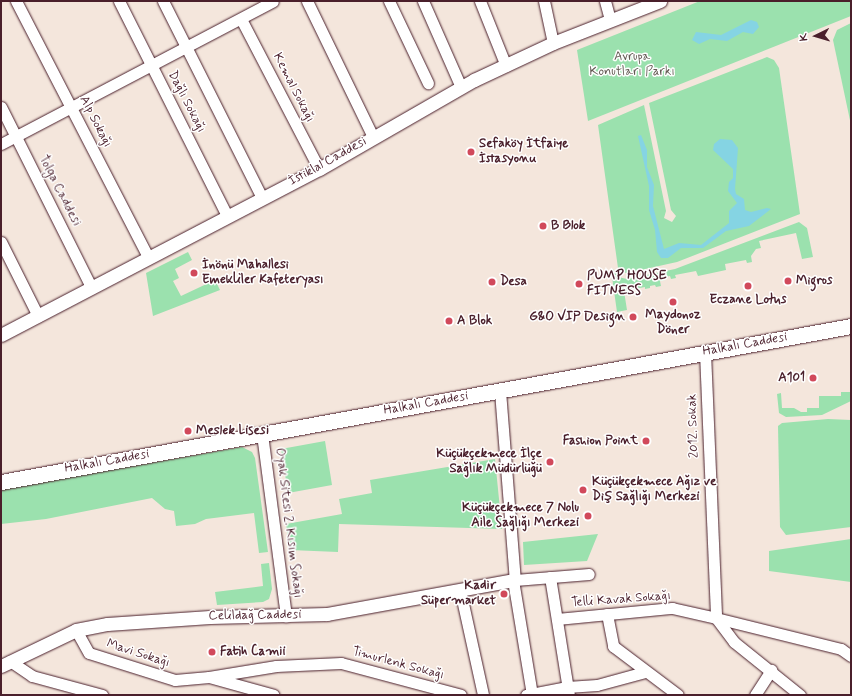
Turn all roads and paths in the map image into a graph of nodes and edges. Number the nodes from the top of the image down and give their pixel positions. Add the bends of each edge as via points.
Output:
1 (16, 1) edge
2 (119, 1) edge
3 (163, 1) edge
4 (273, 1) edge
5 (307, 1) edge
6 (389, 1) edge
7 (423, 1) edge
8 (480, 1) edge
9 (544, 1) edge
10 (605, 1) edge
11 (660, 1) edge
12 (253, 6) edge
13 (242, 19) junction
14 (610, 20) junction
15 (553, 43) junction
16 (186, 48) junction
17 (151, 66) junction
18 (506, 66) junction
19 (428, 83) dead end
20 (461, 87) junction
21 (1, 107) edge
22 (72, 107) junction
23 (16, 136) junction
24 (372, 137) junction
25 (1, 144) edge
26 (319, 169) junction
27 (262, 198) junction
28 (228, 216) junction
29 (1, 242) edge
30 (148, 257) junction
31 (92, 287) junction
32 (38, 316) junction
33 (851, 326) edge
34 (1, 336) edge
35 (705, 352) junction
36 (500, 391) junction
37 (262, 434) junction
38 (1, 482) edge
39 (589, 574) dead end
40 (550, 577) junction
41 (514, 580) junction
42 (460, 590) junction
43 (607, 614) junction
44 (286, 616) junction
45 (716, 618) junction
46 (557, 619) junction
47 (76, 630) junction
48 (851, 656) edge
49 (6, 664) edge
50 (771, 670) junction
51 (646, 672) junction
52 (209, 677) junction
53 (600, 690) edge
54 (568, 691) edge
55 (102, 695) edge
56 (274, 695) edge
57 (461, 695) edge
58 (483, 695) edge
59 (530, 695) edge
60 (678, 695) edge
61 (755, 695) edge
62 (800, 695) edge

1 - 22 street, Alp Sokağı
2 - 17 street, Dağlı Sokağı
3 - 16 street
4 - 12 street
5 - 24 street
6 - 19 street
7 - 20 street
8 - 18 street
9 - 15 street
10 - 14 street
11 - 14 street, İstiklal Caddesi
12 - 13 street
13 - 16 street
13 - 26 street, Kemal Sokağı
14 - 15 street, İstiklal Caddesi
15 - 18 street, İstiklal Caddesi
16 - 17 street
16 - 27 street
17 - 22 street
17 - 28 street, Dağlı Sokağı
18 - 20 street, İstiklal Caddesi
20 - 24 street, İstiklal Caddesi
21 - 23 street, Tolga Caddesi
22 - 23 street
22 - 30 street, Alp Sokağı
23 - 25 street
23 - 31 street, Tolga Caddesi
24 - 26 street, İstiklal Caddesi
26 - 27 street, İstiklal Caddesi
27 - 28 street, İstiklal Caddesi
28 - 30 street, İstiklal Caddesi
29 - 32 street
30 - 31 street, İstiklal Caddesi
31 - 32 street, İstiklal Caddesi
32 - 34 street, İstiklal Caddesi
33 - 35 main road, Halkalı Caddesi
35 - 36 main road, Halkalı Caddesi
35 - 45 street, 2012. Sokak
36 - 37 main road, Halkalı Caddesi
36 - 41 street
37 - 38 main road, Halkalı Caddesi
37 - 44 street, Oyak Sitesi 2. Kısım Sokağı
39 - 40 street
40 - 41 street
40 - 46 street
41 - 42 street, Celildağ Caddesi
41 - 59 street
42 - 44 street, Celildağ Caddesi via 327,614
42 - 58 street
43 - 45 street, Telli Kavak Sokağı via 672,608
43 - 46 street, Telli Kavak Sokağı
43 - 51 street via 613,646
44 - 47 street, Celildağ Caddesi via 210,617 106,624
45 - 48 street, Telli Kavak Sokağı via 841,649
45 - 50 street via 734,642
46 - 54 street
47 - 49 street, Celildağ Caddesi
47 - 52 street, Mavi Sokağı via 89,653 175,680
49 - 55 street via 32,676
50 - 61 street
50 - 62 street
51 - 53 street
51 - 60 street
52 - 56 street, Mavi Sokağı
52 - 57 street, Timurlenk Sokağı via 276,666 341,663
53 - 54 street
54 - 59 street

